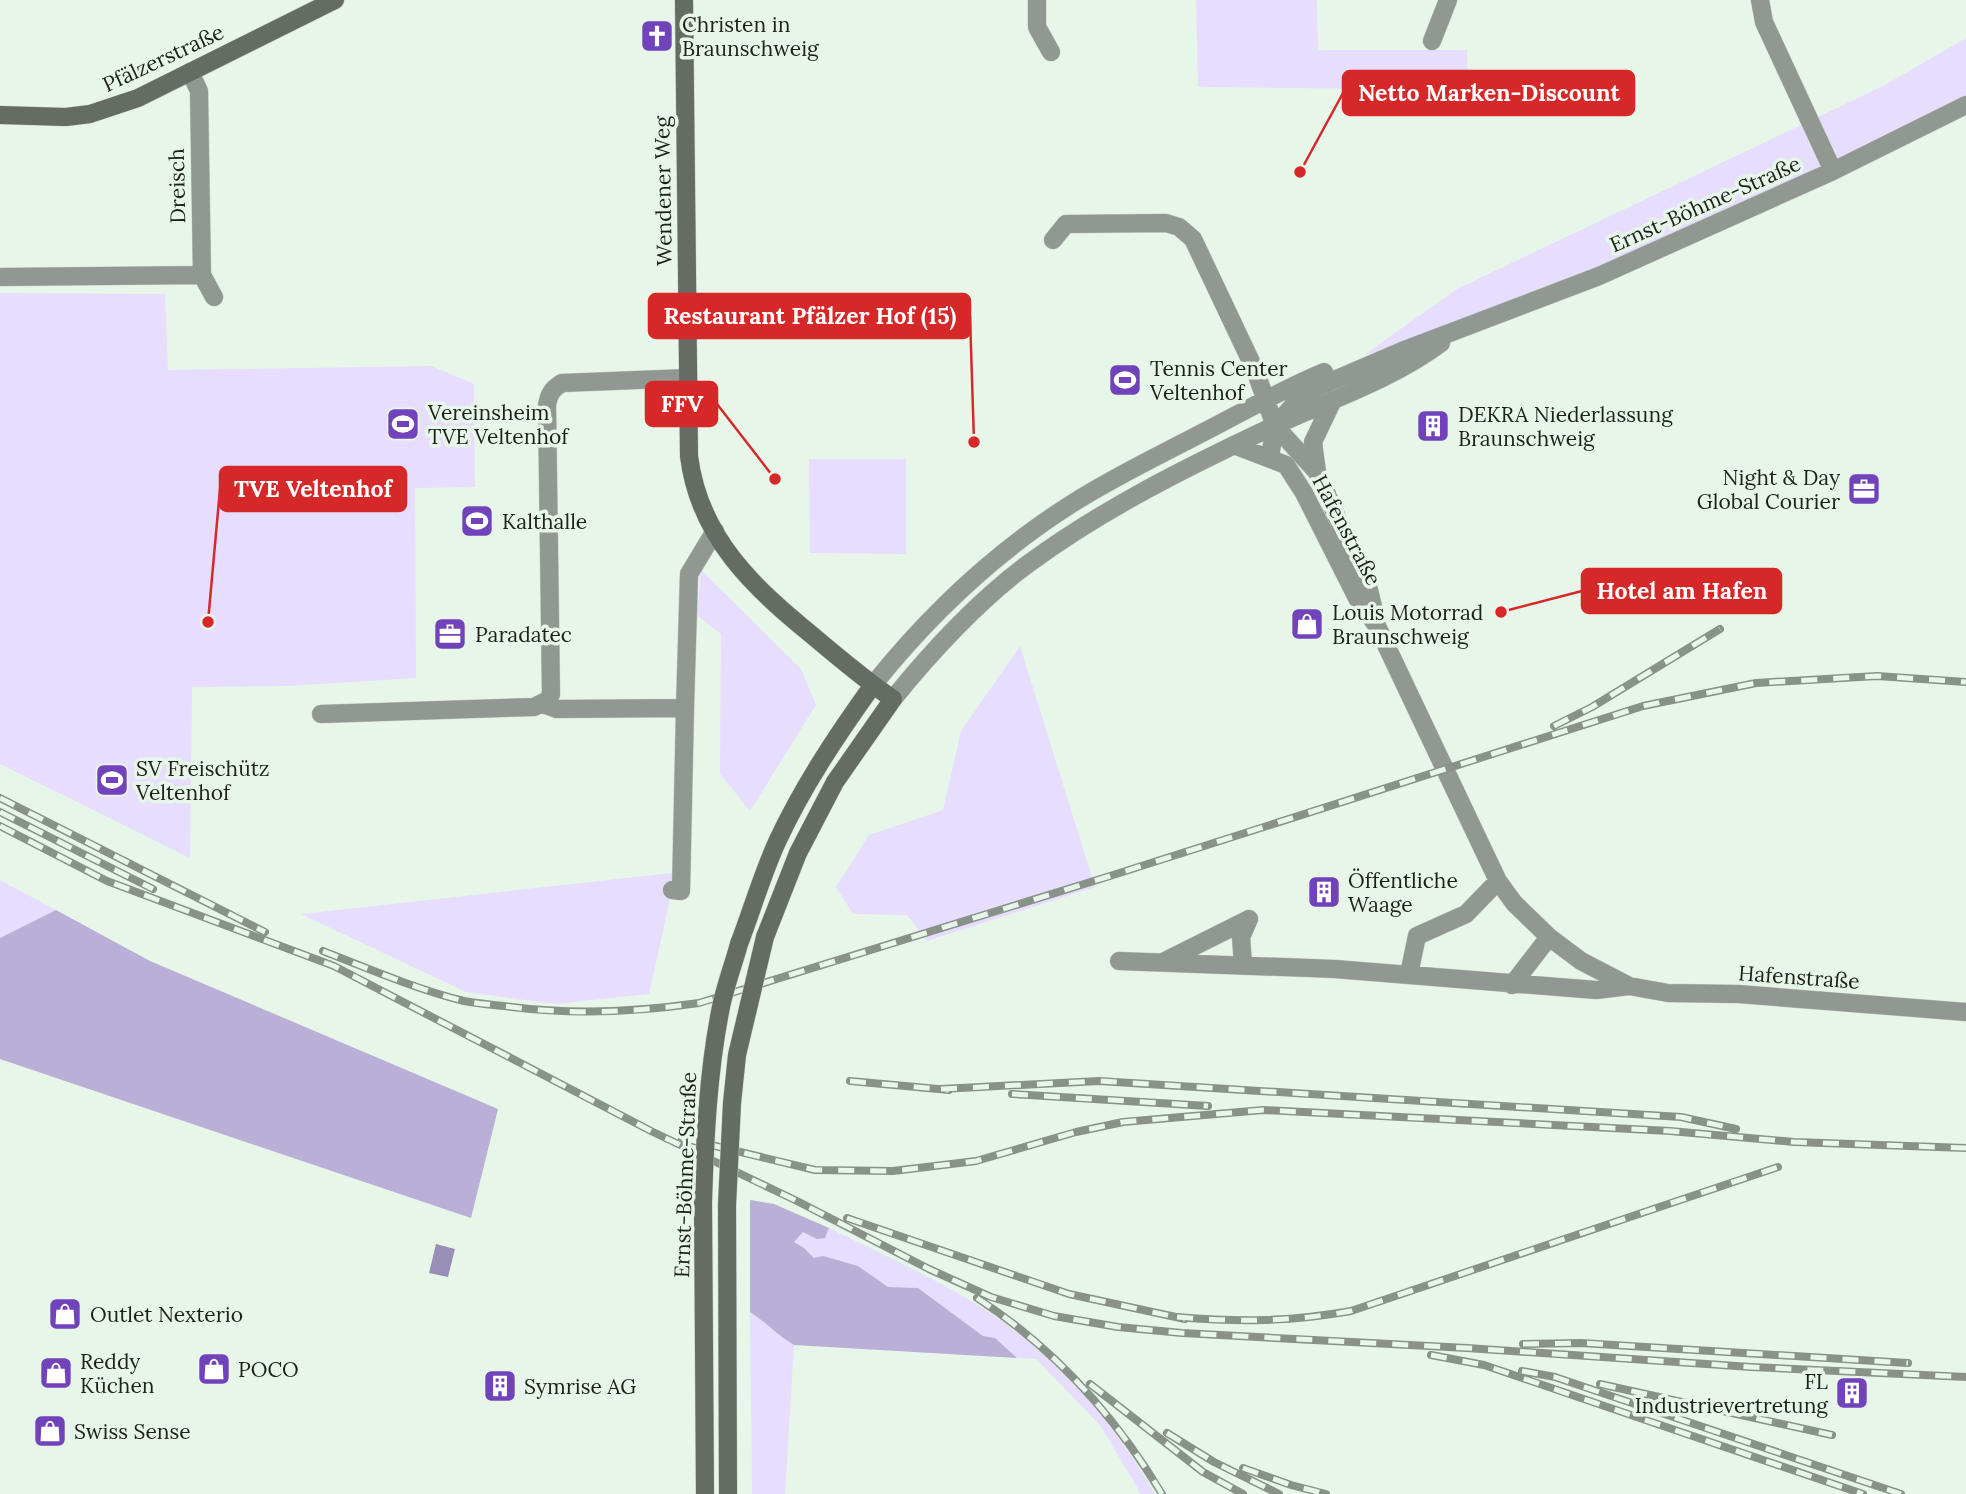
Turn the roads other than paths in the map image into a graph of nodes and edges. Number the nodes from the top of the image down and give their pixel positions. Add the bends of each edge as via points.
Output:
1 (335, 0) edge
2 (684, 0) edge
3 (1037, 0) edge
4 (1448, 0) edge
5 (1759, 0) edge
6 (1432, 41) dead end
7 (1051, 52) dead end
8 (190, 72) junction
9 (1966, 105) edge
10 (0, 115) edge
11 (1833, 170) junction
12 (1053, 240) dead end
13 (202, 275) junction
14 (0, 277) edge
15 (214, 297) dead end
16 (1457, 331) junction
17 (688, 378) junction
18 (1266, 399) junction
19 (1333, 400) junction
20 (1275, 426) junction
21 (1234, 445) junction
22 (1270, 457) junction
23 (1317, 472) junction
24 (715, 531) junction
25 (1377, 626) junction
26 (873, 685) junction
27 (893, 699) junction
28 (543, 704) junction
29 (685, 708) junction
30 (321, 714) dead end
31 (1498, 881) junction
32 (673, 890) dead end
33 (1549, 937) junction
34 (1119, 961) dead end
35 (1164, 961) junction
36 (1243, 964) junction
37 (1409, 974) junction
38 (1512, 985) junction
39 (1629, 986) junction
40 (1966, 1012) edge
41 (705, 1494) edge
42 (728, 1494) edge

1 - 8 street, Pfälzerstraße
2 - 17 street, Wendener Weg
3 - 7 street via 1037,27
4 - 6 street
5 - 11 street via 1769,34
8 - 10 street, Pfälzerstraße via 138,98 90,114
8 - 13 street, Dreisch via 199,91
9 - 11 street, Ernst-Böhme-Straße
11 - 16 street, Ernst-Böhme-Straße via 1599,276
12 - 18 street via 1066,224 1166,223 1187,232 1200,250
13 - 14 street
13 - 15 street, Dreisch
16 - 18 street, Ernst-Böhme-Straße via 1363,355
16 - 19 street, Ernst-Böhme-Straße via 1416,361
16 - 20 street, Ernst-Böhme-Straße via 1311,390
17 - 24 street, Wendener Weg via 691,475
17 - 28 street via 562,383 548,395 551,694
18 - 20 street
18 - 26 street, Ernst-Böhme-Straße via 1137,466 1014,544 932,618
19 - 20 street, Ernst-Böhme-Straße
19 - 23 street, Hafenstraße via 1313,442
20 - 21 street, Ernst-Böhme-Straße
20 - 22 street
20 - 23 street, Hafenstraße
21 - 22 street, Hafenstraße
21 - 27 street, Ernst-Böhme-Straße via 1124,500 1026,565 962,622
22 - 25 street, Hafenstraße via 1286,465 1357,598
23 - 25 street, Hafenstraße via 1369,590
24 - 26 street, Wendener Weg via 732,561 754,585
24 - 29 street via 689,574
25 - 31 street, Hafenstraße
26 - 27 street
26 - 41 street, Ernst-Böhme-Straße, bridge via 842,727 776,844 720,1010 705,1132
27 - 42 street, Ernst-Böhme-Straße, bridge via 835,782 798,853 765,937 737,1055 727,1205
28 - 29 street via 557,709
28 - 30 street
29 - 32 street via 681,891
31 - 33 street, Hafenstraße
31 - 37 street via 1466,914 1417,936
33 - 38 street
33 - 39 street, Hafenstraße via 1581,961
34 - 35 street, Hafenstraße
35 - 36 street, Hafenstraße
35 - 36 street, Hafenstraße via 1250,919 1241,937
36 - 37 street, Hafenstraße
37 - 38 street, Hafenstraße
38 - 39 street, Hafenstraße via 1596,990
39 - 40 street, Hafenstraße via 1668,993

